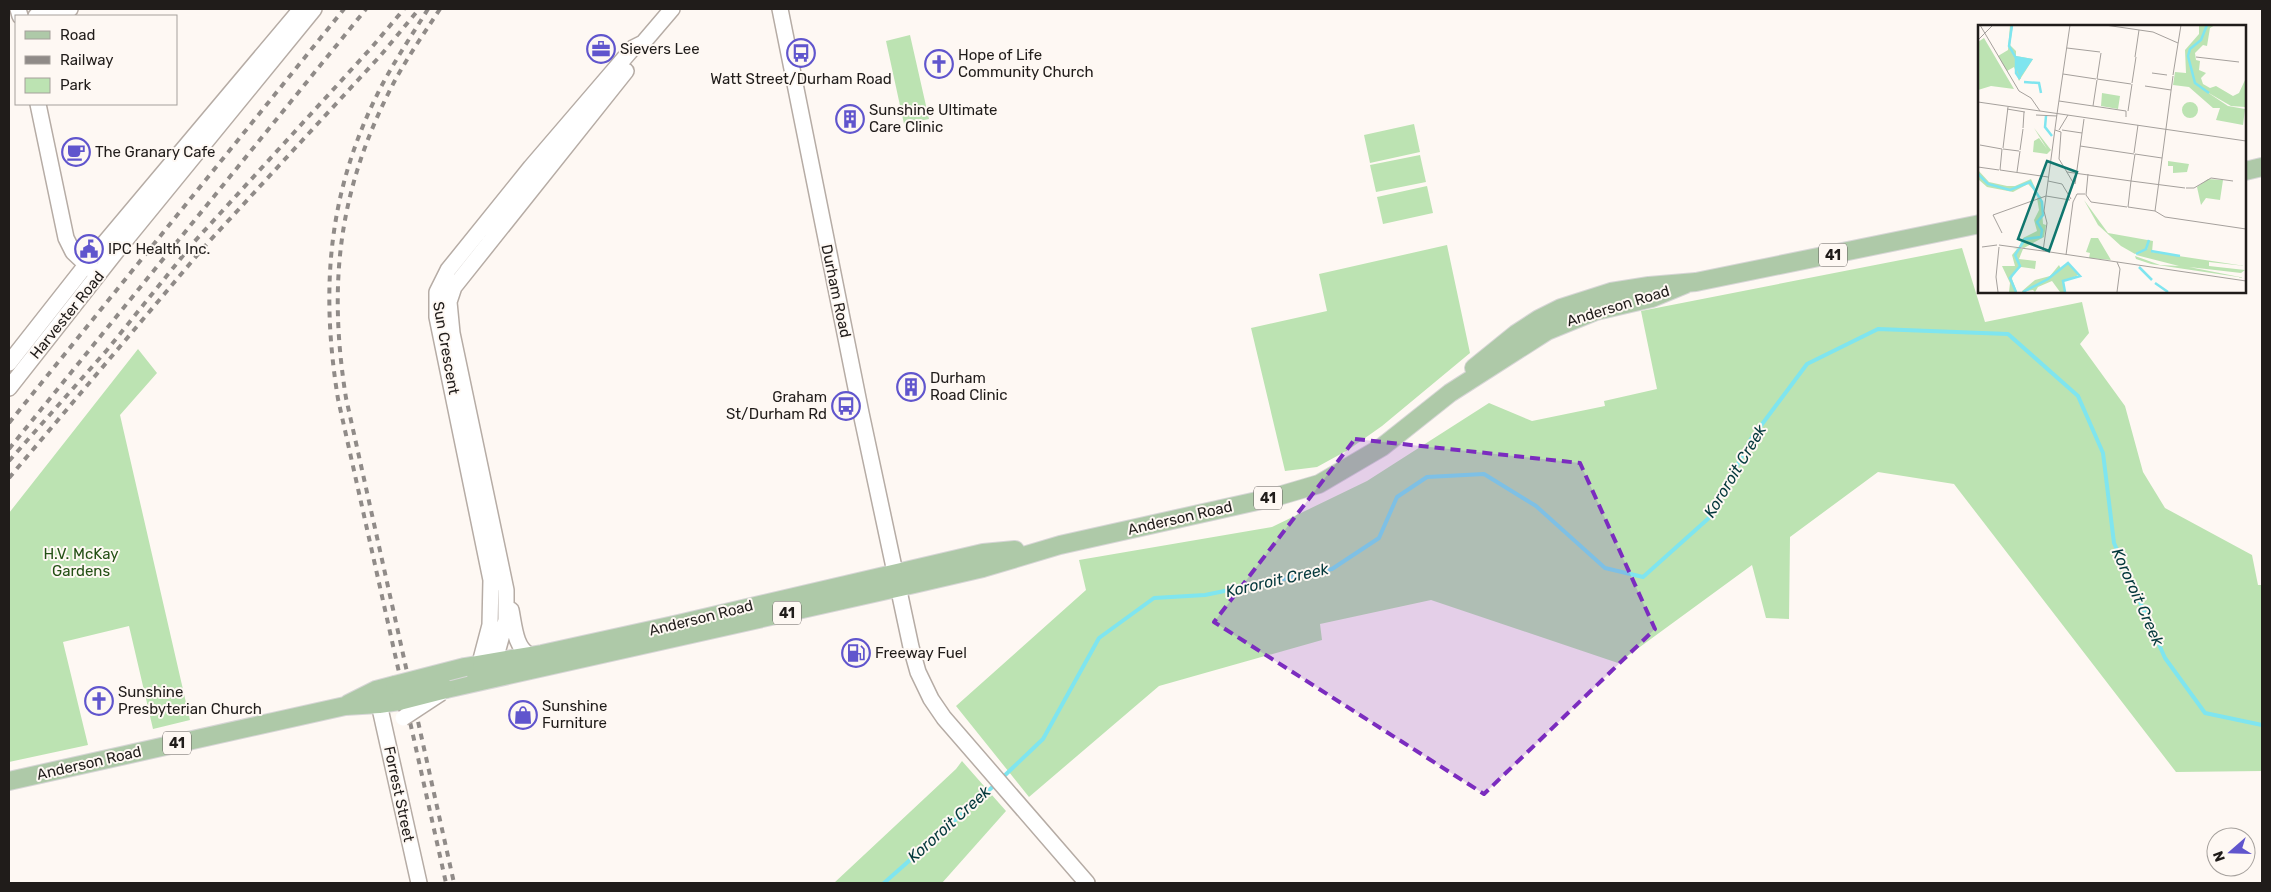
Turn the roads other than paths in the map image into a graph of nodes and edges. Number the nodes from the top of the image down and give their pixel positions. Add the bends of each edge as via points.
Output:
1 (70, 9) edge
2 (301, 9) edge
3 (314, 9) edge
4 (672, 9) edge
5 (780, 9) edge
6 (41, 15) edge
7 (38, 105) edge
8 (2262, 167) edge
9 (2246, 171) edge
10 (1978, 224) edge
11 (86, 264) junction
12 (99, 276) junction
13 (9, 363) edge
14 (9, 388) edge
15 (471, 452) junction
16 (896, 580) junction
17 (506, 590) junction
18 (675, 632) junction
19 (530, 655) junction
20 (478, 671) junction
21 (446, 690) junction
22 (397, 693) junction
23 (378, 697) junction
24 (388, 745) junction
25 (9, 781) edge
26 (419, 883) edge
27 (1087, 883) edge

1 - 6 street
2 - 11 street, Harvester Road
3 - 12 street, Harvester Road
4 - 15 street, Sun Crescent via 643,43 641,53 451,292 452,333
5 - 16 street, Durham Road
7 - 11 street via 66,238 70,248
8 - 9 main road
10 - 16 main road, Anderson Road / 41 via 1686,284 1611,292 1561,308 1508,340 1382,448 1320,484 1276,497 1060,545 983,568
11 - 12 street
11 - 13 street, Harvester Road
12 - 14 street, Harvester Road
15 - 17 street, Sun Crescent
15 - 20 street, Sun Crescent via 492,594 490,625
16 - 18 main road, Anderson Road / 41
16 - 27 street, Durham Road via 918,672 931,698 964,742
17 - 19 street via 520,645
17 - 20 street, Sun Crescent via 506,620
18 - 19 main road, Anderson Road / 41
18 - 20 main road, Anderson Road / 41
19 - 20 main road, Anderson Road / 41
20 - 21 main road, Anderson Road / 41
20 - 22 main road, Anderson Road / 41, bridge
21 - 22 main road, Anderson Road / 41, bridge
21 - 24 street, bridge via 403,718 395,726
22 - 23 main road, Anderson Road / 41
23 - 24 street, Forrest Street
23 - 25 main road, Anderson Road / 41
24 - 26 street, Forrest Street

